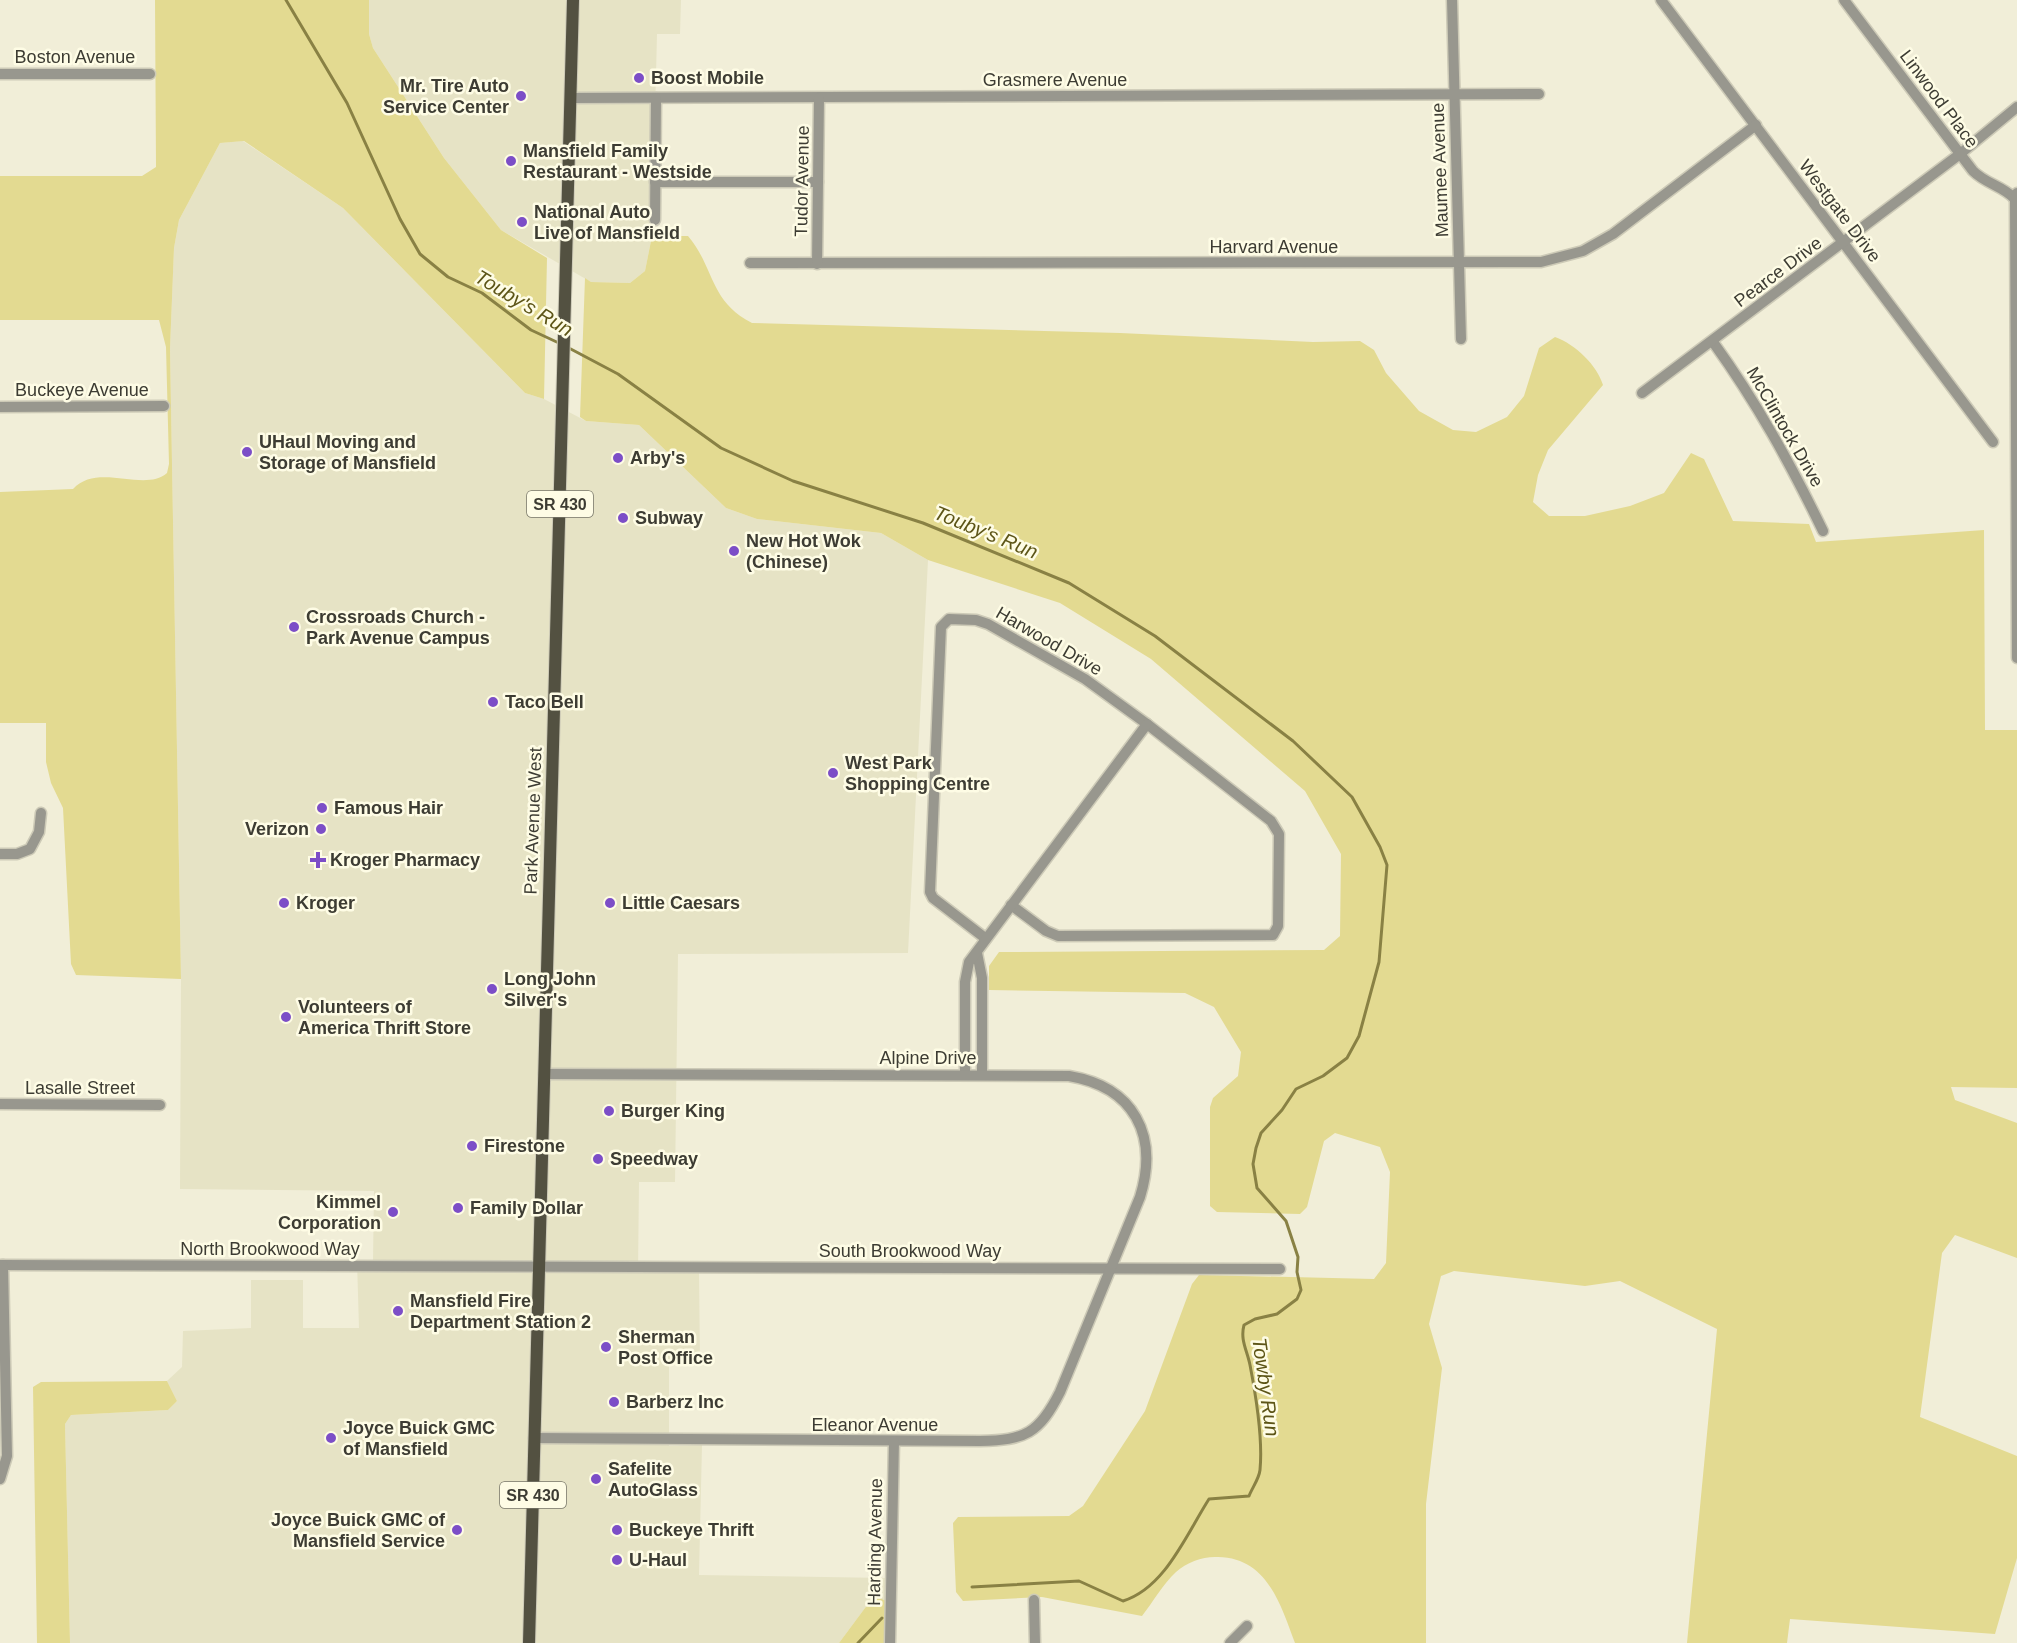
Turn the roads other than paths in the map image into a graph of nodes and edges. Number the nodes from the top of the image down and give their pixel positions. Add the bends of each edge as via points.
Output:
1 (573, 0) edge
2 (1452, 0) edge
3 (1661, 0) edge
4 (1844, 0) edge
5 (0, 74) edge
6 (150, 74) dead end
7 (1539, 94) dead end
8 (1454, 96) junction
9 (571, 98) junction
10 (656, 98) junction
11 (819, 98) junction
12 (2017, 107) edge
13 (1756, 125) junction
14 (1960, 154) junction
15 (655, 182) junction
16 (818, 182) junction
17 (2016, 196) edge
18 (655, 220) dead end
19 (1844, 243) junction
20 (750, 263) dead end
21 (817, 264) junction
22 (1459, 264) junction
23 (1461, 339) dead end
24 (1713, 342) junction
25 (1642, 393) dead end
26 (164, 406) dead end
27 (0, 407) edge
28 (1993, 442) dead end
29 (1823, 531) dead end
30 (2017, 658) edge
31 (1147, 723) junction
32 (41, 813) dead end
33 (0, 854) edge
34 (1011, 905) junction
35 (985, 938) junction
36 (977, 953) junction
37 (544, 1074) junction
38 (965, 1075) junction
39 (982, 1075) junction
40 (0, 1104) edge
41 (160, 1105) dead end
42 (2, 1265) edge
43 (539, 1266) junction
44 (1110, 1268) junction
45 (1280, 1269) dead end
46 (534, 1438) junction
47 (894, 1441) junction
48 (0, 1479) edge
49 (1034, 1600) dead end
50 (1246, 1626) dead end
51 (529, 1643) edge
52 (890, 1643) edge
53 (1035, 1643) edge
54 (1230, 1643) edge

1 - 9 main road, Park Avenue West / SR 430
2 - 8 street, Maumee Avenue
3 - 13 street, Westgate Drive
4 - 14 street, Linwood Place
5 - 6 street, Boston Avenue
7 - 8 street, Grasmere Avenue
8 - 11 street, Grasmere Avenue
8 - 22 street, Maumee Avenue
9 - 10 street, Grasmere Avenue
9 - 37 main road, Park Avenue West / SR 430
10 - 11 street, Grasmere Avenue
10 - 15 street
11 - 16 street, Tudor Avenue
12 - 14 street, Pearce Drive
13 - 19 street, Westgate Drive
13 - 22 street, Harvard Avenue via 1613,234 1582,251 1541,262
14 - 17 street, Linwood Place via 1979,177
14 - 19 street, Pearce Drive
15 - 16 street
15 - 18 street
16 - 21 street, Tudor Avenue
17 - 30 street
19 - 24 street, Pearce Drive
19 - 28 street, Westgate Drive
20 - 21 street, Harvard Avenue
21 - 22 street, Harvard Avenue
22 - 23 street, Maumee Avenue
24 - 25 street, Pearce Drive
24 - 29 street, McClintock Drive via 1776,437
26 - 27 street, Buckeye Avenue
31 - 34 street
31 - 34 street, Harwood Drive via 1276,827 1276,932 1267,936 1058,936
31 - 35 street, Harwood Drive via 1071,670 988,624 976,620 944,622 930,892
32 - 33 street via 34,845 26,852
34 - 35 street
35 - 36 street
36 - 38 street via 969,962 965,982
36 - 39 street via 982,978
37 - 38 street, Alpine Drive
37 - 43 main road, Park Avenue West / SR 430
38 - 39 street, Alpine Drive
39 - 44 street, Alpine Drive via 1080,1077 1116,1093 1133,1111 1146,1143 1145,1182
40 - 41 street, Lasalle Street
42 - 43 street, North Brookwood Way
42 - 48 street via 7,1456
43 - 44 street, South Brookwood Way
43 - 46 main road, Park Avenue West / SR 430
44 - 45 street, South Brookwood Way
44 - 47 street, Eleanor Avenue via 1060,1392 1037,1427 1028,1434 1005,1440
46 - 47 street, Eleanor Avenue
46 - 51 main road, Park Avenue West / SR 430
47 - 52 street, Harding Avenue
49 - 53 street
50 - 54 street

